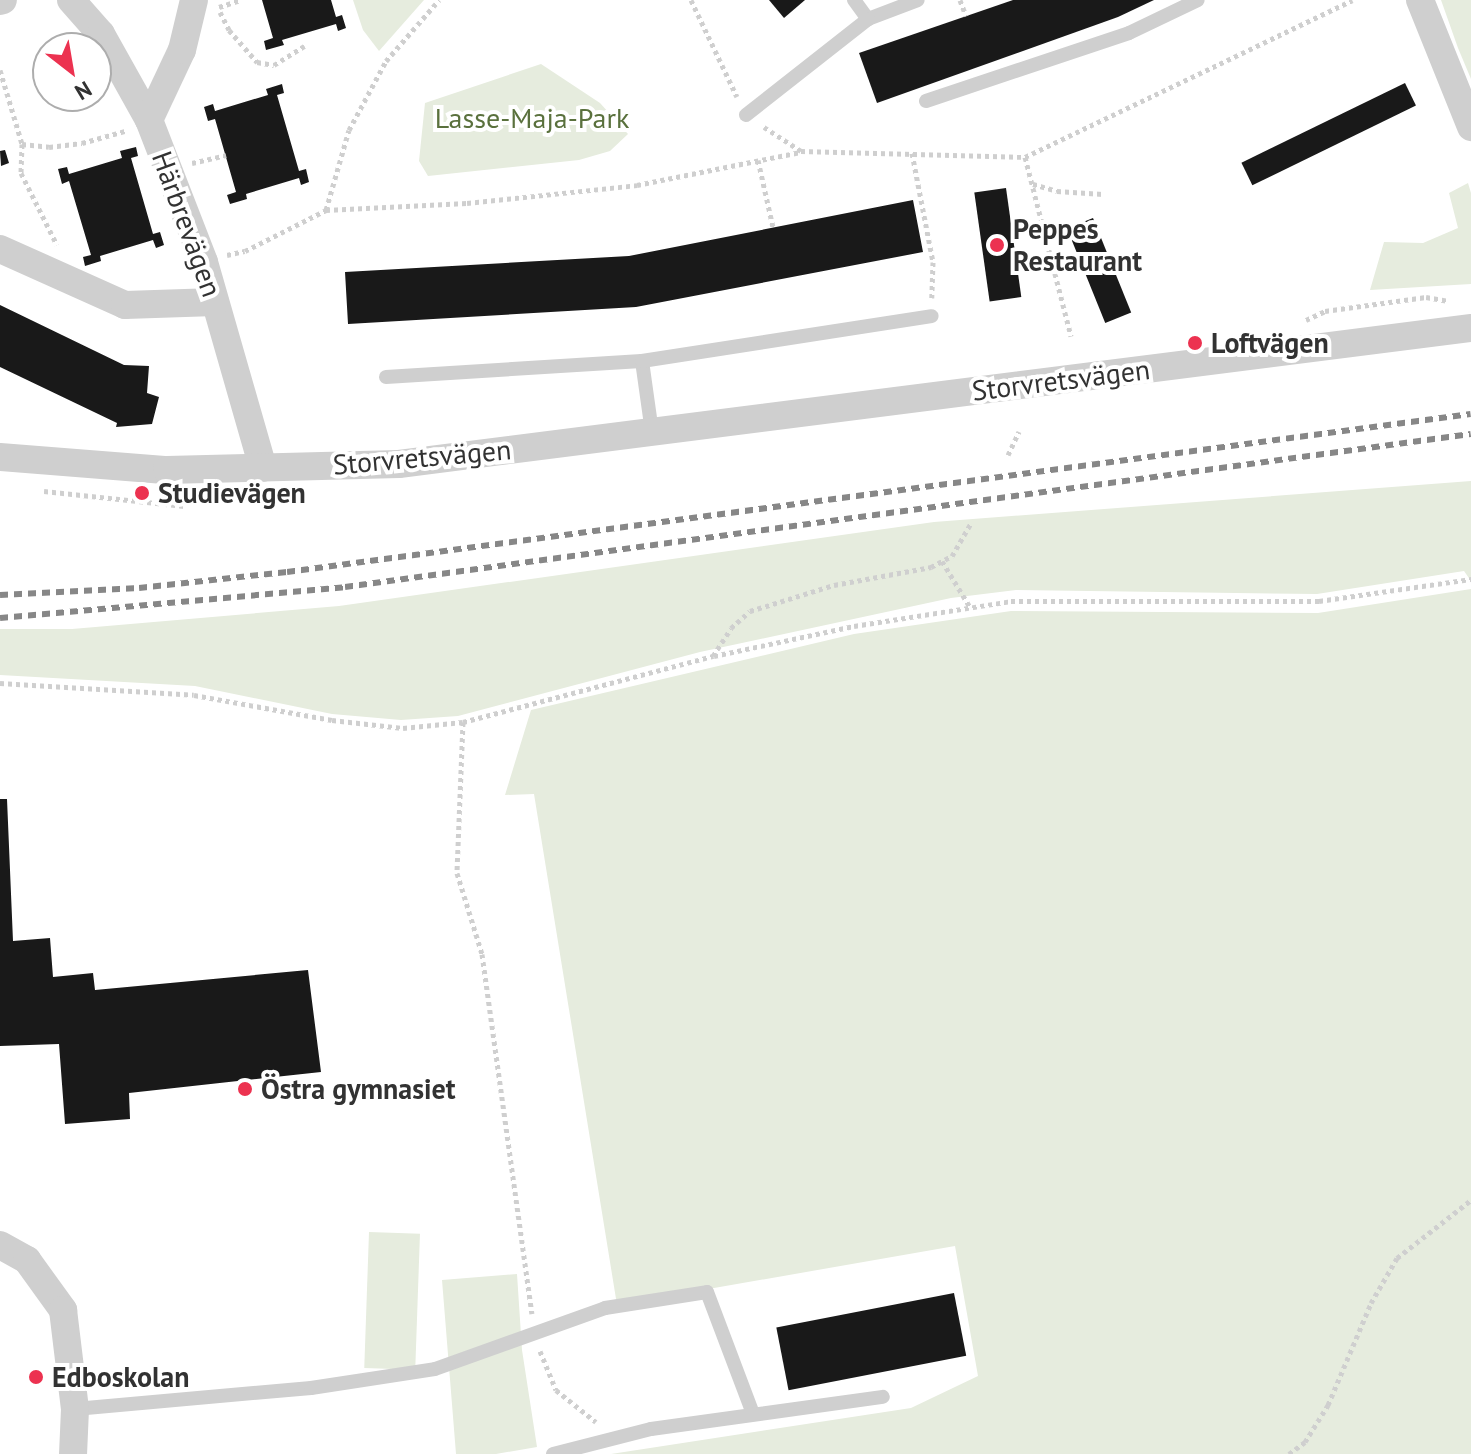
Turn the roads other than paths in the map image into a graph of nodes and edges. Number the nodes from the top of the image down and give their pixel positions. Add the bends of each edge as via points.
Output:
1 (71, 0) edge
2 (854, 0) edge
3 (918, 0) edge
4 (1198, 0) edge
5 (1420, 0) edge
6 (206, 4) edge
7 (868, 19) junction
8 (926, 101) dead end
9 (746, 115) dead end
10 (149, 120) junction
11 (1471, 127) edge
12 (0, 249) edge
13 (215, 302) junction
14 (932, 316) road end
15 (1471, 328) edge
16 (642, 361) junction
17 (386, 377) dead end
18 (652, 432) junction
19 (0, 457) edge
20 (263, 468) junction
21 (0, 1245) edge
22 (883, 1397) dead end
23 (75, 1409) junction
24 (753, 1414) junction
25 (73, 1454) edge
26 (553, 1454) edge

1 - 10 street, Härbrevägen via 101,34
2 - 7 lane
3 - 7 lane
4 - 8 lane via 1129,33
5 - 11 street
6 - 10 street
7 - 9 lane
10 - 13 street, Härbrevägen
12 - 13 street via 125,305
13 - 20 street, Härbrevägen
14 - 16 lane
15 - 18 street, Storvretsvägen
16 - 17 lane
16 - 18 lane
18 - 20 street, Storvretsvägen via 399,464
19 - 20 street, Storvretsvägen via 167,470
21 - 23 street via 27,1260 63,1310
22 - 24 lane
23 - 24 lane via 311,1388 435,1369 605,1308 707,1292
23 - 25 street
24 - 26 lane via 614,1436

